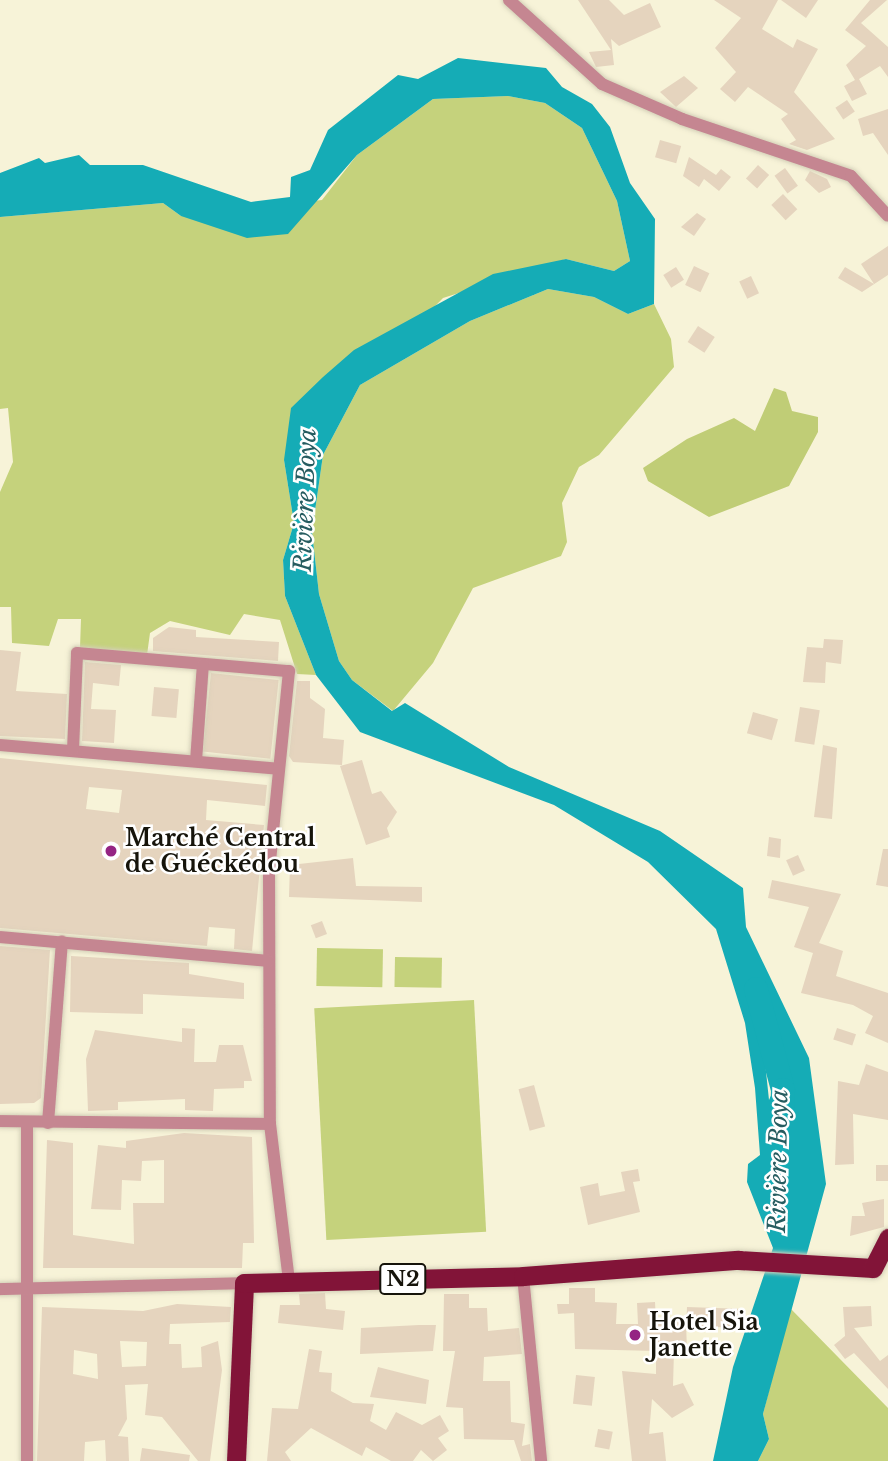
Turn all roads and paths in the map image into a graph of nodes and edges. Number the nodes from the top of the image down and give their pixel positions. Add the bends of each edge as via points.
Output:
1 (509, 0) edge
2 (888, 216) edge
3 (203, 664) junction
4 (0, 745) edge
5 (73, 750) junction
6 (196, 761) junction
7 (278, 769) junction
8 (0, 937) edge
9 (62, 942) junction
10 (269, 961) junction
11 (0, 1121) edge
12 (27, 1122) junction
13 (48, 1123) junction
14 (270, 1124) junction
15 (888, 1238) edge
16 (881, 1266) edge
17 (523, 1276) junction
18 (289, 1281) junction
19 (244, 1283) junction
20 (0, 1289) edge
21 (31, 1289) junction
22 (27, 1461) edge
23 (236, 1461) edge
24 (541, 1461) edge

1 - 2 street via 602,84 682,119 851,176
3 - 5 street via 77,653
3 - 6 street
3 - 7 street via 289,671
4 - 5 street
5 - 6 street
6 - 7 street
7 - 10 street
8 - 9 street
9 - 10 street
9 - 13 street
10 - 14 street
11 - 12 street
12 - 13 street
12 - 21 street
13 - 14 street
14 - 18 street
15 - 16 highway, N2
16 - 17 highway, N2 via 808,1268 738,1260
17 - 18 highway, N2
17 - 24 street
18 - 19 highway, N2
19 - 21 street
19 - 23 highway
20 - 21 street
21 - 22 street

